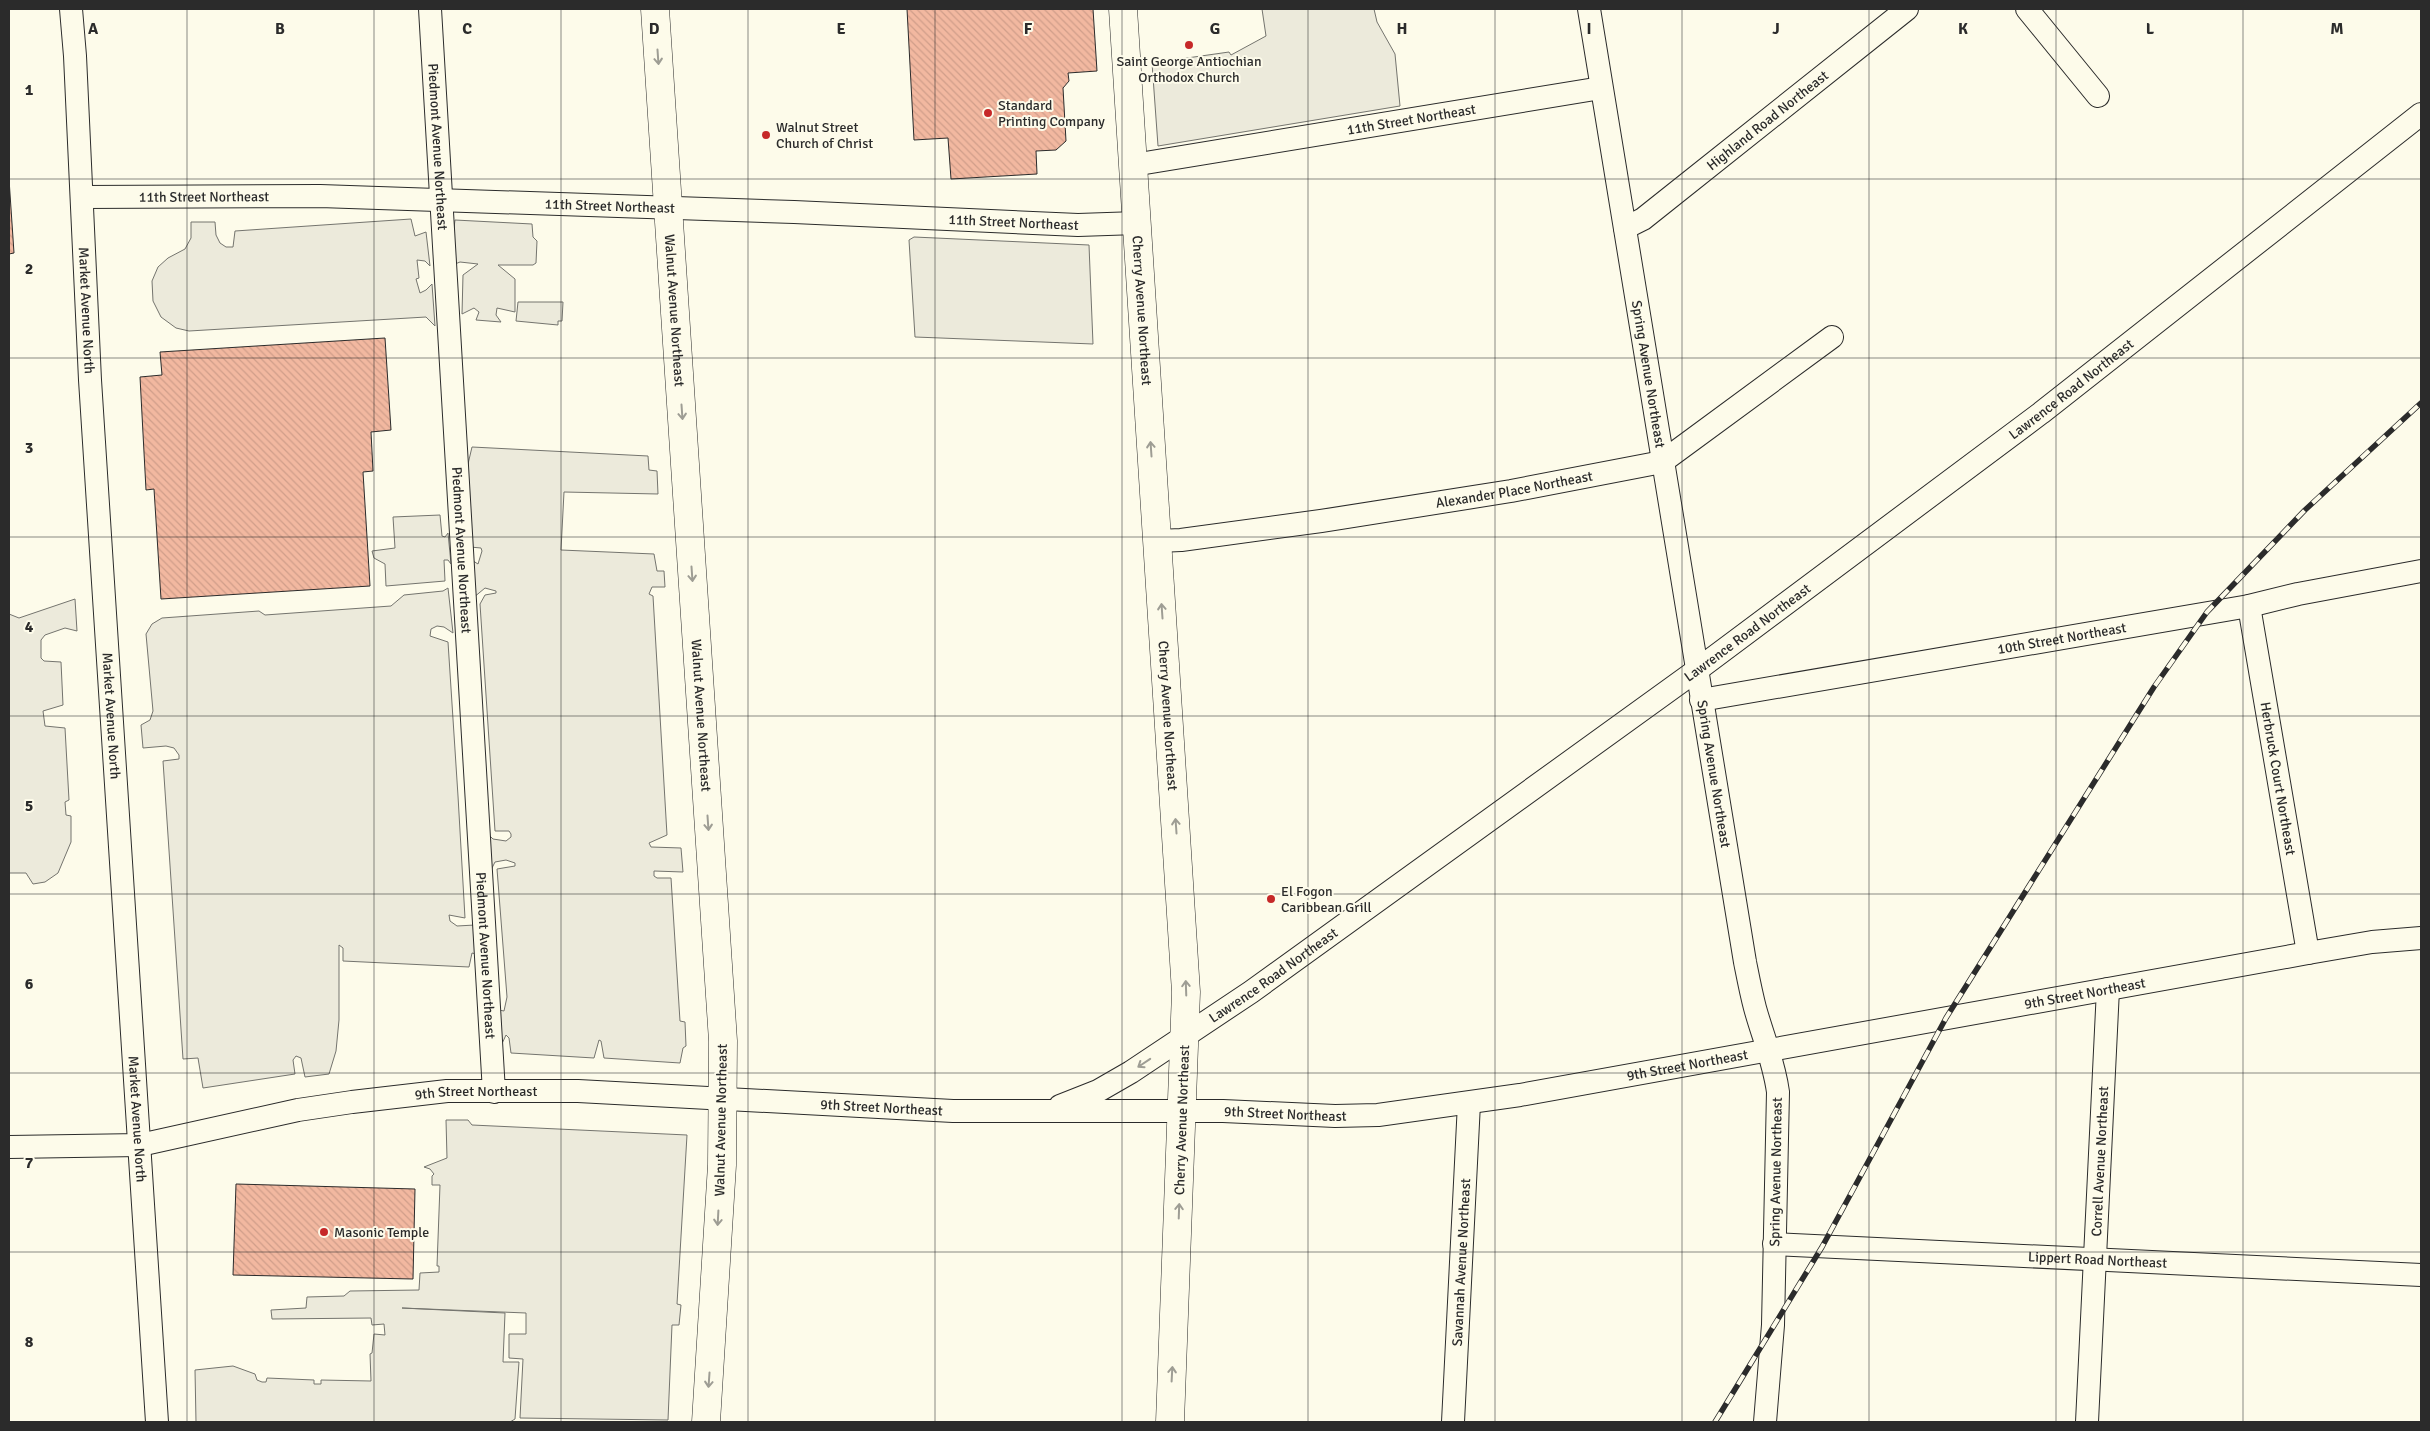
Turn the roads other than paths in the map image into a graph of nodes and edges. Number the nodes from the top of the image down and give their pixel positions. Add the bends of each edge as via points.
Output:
1 (71, 9) edge
2 (430, 9) edge
3 (655, 9) edge
4 (1123, 9) edge
5 (1589, 9) edge
6 (1907, 9) edge
7 (2027, 9) edge
8 (1601, 88) junction
9 (2098, 96) dead end
10 (2421, 114) edge
11 (1133, 164) junction
12 (82, 197) junction
13 (441, 200) junction
14 (668, 209) junction
15 (1137, 223) junction
16 (1625, 228) junction
17 (1832, 337) dead end
18 (1662, 462) junction
19 (1158, 541) junction
20 (2421, 571) edge
21 (2249, 606) junction
22 (1697, 670) junction
23 (1701, 700) junction
24 (2421, 938) edge
25 (2308, 953) junction
26 (2108, 989) junction
27 (1185, 1036) junction
28 (1770, 1050) junction
29 (494, 1092) junction
30 (724, 1099) junction
31 (1469, 1103) junction
32 (1183, 1111) junction
33 (1047, 1112) junction
34 (140, 1145) junction
35 (9, 1146) edge
36 (1774, 1244) junction
37 (2095, 1261) junction
38 (2421, 1275) edge
39 (157, 1422) edge
40 (706, 1422) edge
41 (1170, 1422) edge
42 (1453, 1422) edge
43 (1765, 1422) edge
44 (2087, 1422) edge

1 - 12 street, Market Avenue North
2 - 13 street, Piedmont Avenue Northeast
3 -> 14 main road, Walnut Avenue Northeast
4 - 11 main road, Cherry Avenue Northeast
5 - 8 street, Spring Avenue Northeast
6 - 16 street, Highland Road Northeast via 1643,219
7 - 9 street
8 - 11 street, 11th Street Northeast
8 - 16 street, Spring Avenue Northeast
10 - 22 street, Lawrence Road Northeast via 2042,413
11 - 15 main road, Cherry Avenue Northeast
12 - 13 street, 11th Street Northeast via 320,196
12 - 34 street, Market Avenue North via 90,380
13 - 14 street, 11th Street Northeast
13 - 29 street, Piedmont Avenue Northeast
14 - 15 street, 11th Street Northeast via 1078,225
14 -> 30 main road, Walnut Avenue Northeast
19 -> 15 main road, Cherry Avenue Northeast
16 - 18 street, Spring Avenue Northeast
17 - 18 street, Alexander Place Northeast
18 - 19 street, Alexander Place Northeast via 1512,491
18 - 22 street, Spring Avenue Northeast
27 -> 19 main road, Cherry Avenue Northeast via 1186,992
20 - 21 street, 10th Street Northeast
21 - 23 street, 10th Street Northeast
21 - 25 street, Herbruck Court Northeast
22 - 23 street, Spring Avenue Northeast
22 - 27 street, Lawrence Road Northeast via 1251,992
23 - 28 street, Spring Avenue Northeast via 1745,962 1754,1007
24 - 25 street, 9th Street Northeast
25 - 26 street, 9th Street Northeast
26 - 28 street, 9th Street Northeast
26 - 37 street, Correll Avenue Northeast
27 - 32 main road, Cherry Avenue Northeast
27 -> 33 street, Lawrence Road Northeast via 1098,1091
28 - 31 street, 9th Street Northeast
28 - 36 street, Spring Avenue Northeast via 1778,1092
29 - 30 street, 9th Street Northeast via 578,1091
29 - 34 street, 9th Street Northeast via 447,1092 298,1110
30 - 33 street, 9th Street Northeast via 953,1111
30 -> 40 main road, Walnut Avenue Northeast
31 - 32 street, 9th Street Northeast via 1378,1115
31 - 42 street, Savannah Avenue Northeast
32 - 33 street, 9th Street Northeast
41 -> 32 main road, Cherry Avenue Northeast
34 - 35 street, 9th Street Northeast
34 - 39 street, Market Avenue North
36 - 37 street, Lippert Road Northeast
36 - 43 street, Spring Avenue Northeast via 1773,1325
37 - 38 street, Lippert Road Northeast
37 - 44 street, Correll Avenue Northeast

